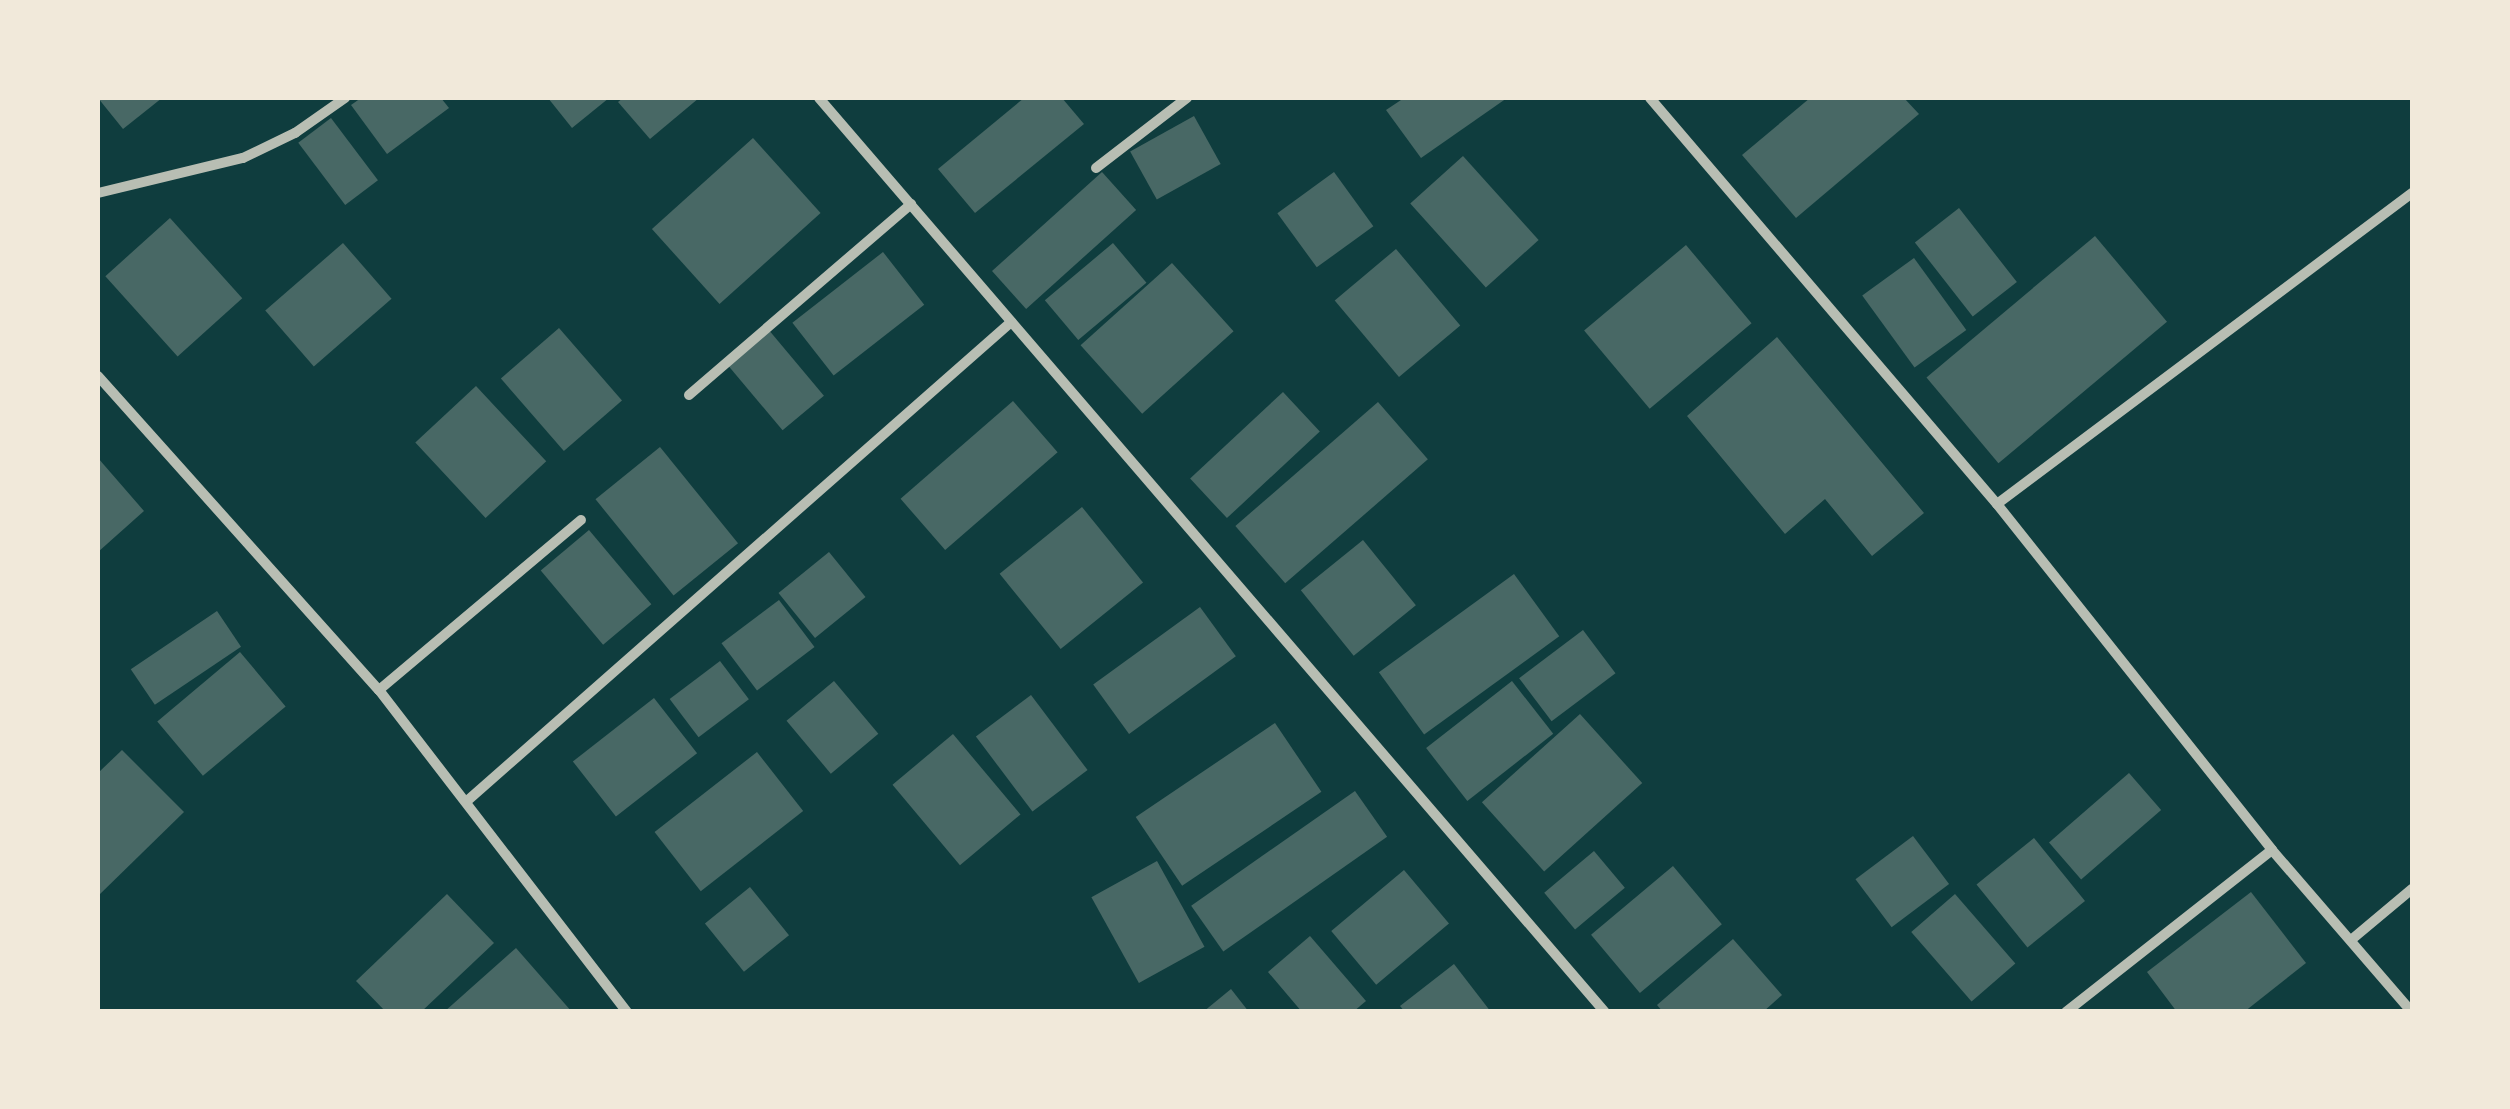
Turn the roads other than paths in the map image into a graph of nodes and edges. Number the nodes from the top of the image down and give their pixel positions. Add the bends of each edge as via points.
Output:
1 (345, 98) edge
2 (819, 98) edge
3 (1187, 98) edge
4 (1650, 98) edge
5 (1096, 168) dead end
6 (98, 193) edge
7 (2412, 193) edge
8 (911, 204) junction
9 (1010, 322) junction
10 (98, 376) edge
11 (689, 395) dead end
12 (1997, 504) junction
13 (581, 520) dead end
14 (379, 690) junction
15 (466, 800) junction
16 (2272, 850) junction
17 (2412, 889) edge
18 (2350, 940) junction
19 (627, 1012) edge
20 (1605, 1012) edge
21 (2066, 1012) edge
22 (2412, 1012) edge

1 - 6 street via 295,134 243,158
2 - 8 street
3 - 5 street
4 - 12 street
7 - 12 street
8 - 9 street
8 - 11 street
9 - 15 street
9 - 20 street
10 - 14 street
12 - 16 street
13 - 14 street
14 - 15 street
15 - 19 street
16 - 18 street
16 - 21 street
17 - 18 street
18 - 22 street

